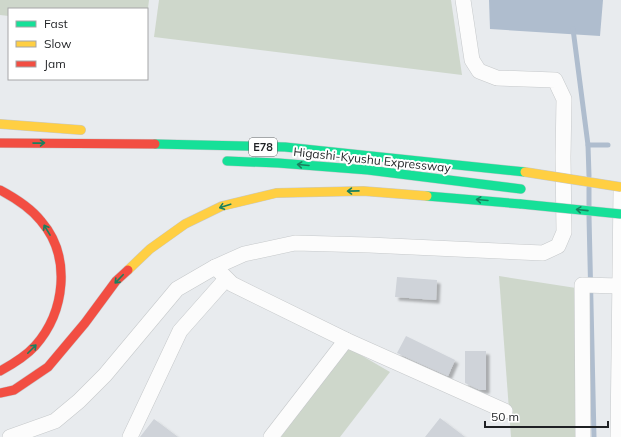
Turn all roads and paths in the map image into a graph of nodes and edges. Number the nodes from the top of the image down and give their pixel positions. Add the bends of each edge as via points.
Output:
1 (463, 0) edge
2 (0, 124) edge
3 (94, 131) dead end
4 (139, 135) dead end
5 (0, 143) edge
6 (285, 147) junction
7 (215, 160) dead end
8 (621, 187) edge
9 (0, 190) edge
10 (526, 190) dead end
11 (553, 194) dead end
12 (576, 197) dead end
13 (618, 199) edge
14 (621, 214) edge
15 (215, 267) junction
16 (226, 279) junction
17 (620, 286) junction
18 (346, 340) junction
19 (0, 371) edge
20 (0, 393) edge
21 (505, 411) dead end
22 (10, 437) edge
23 (130, 437) edge
24 (271, 437) edge
25 (582, 437) edge
26 (618, 437) edge

1 - 15 street via 472,60 479,71 497,78 555,80 564,99 564,232 558,246 543,254 295,243 244,254
2 - 3 highway
4 - 6 highway
5 -> 6 highway, Higashi-Kyushu Expressway / E78
6 - 8 highway, Higashi-Kyushu Expressway / E78, bridge via 525,172
10 -> 7 highway, Higashi-Kyushu Expressway / E78 via 368,170
19 -> 9 highway via 21,359 48,329 56,310 62,282 59,256 48,229 24,204
11 - 12 highway
13 - 17 street
14 -> 20 highway, bridge via 363,191 276,193 222,206 185,224 150,249 116,281 48,367 14,390
15 - 16 street
15 - 22 street via 177,289 79,402 55,421
16 - 18 street
16 - 23 street via 180,331
17 - 25 street via 582,285
17 - 26 street
18 - 21 street
18 - 24 street

